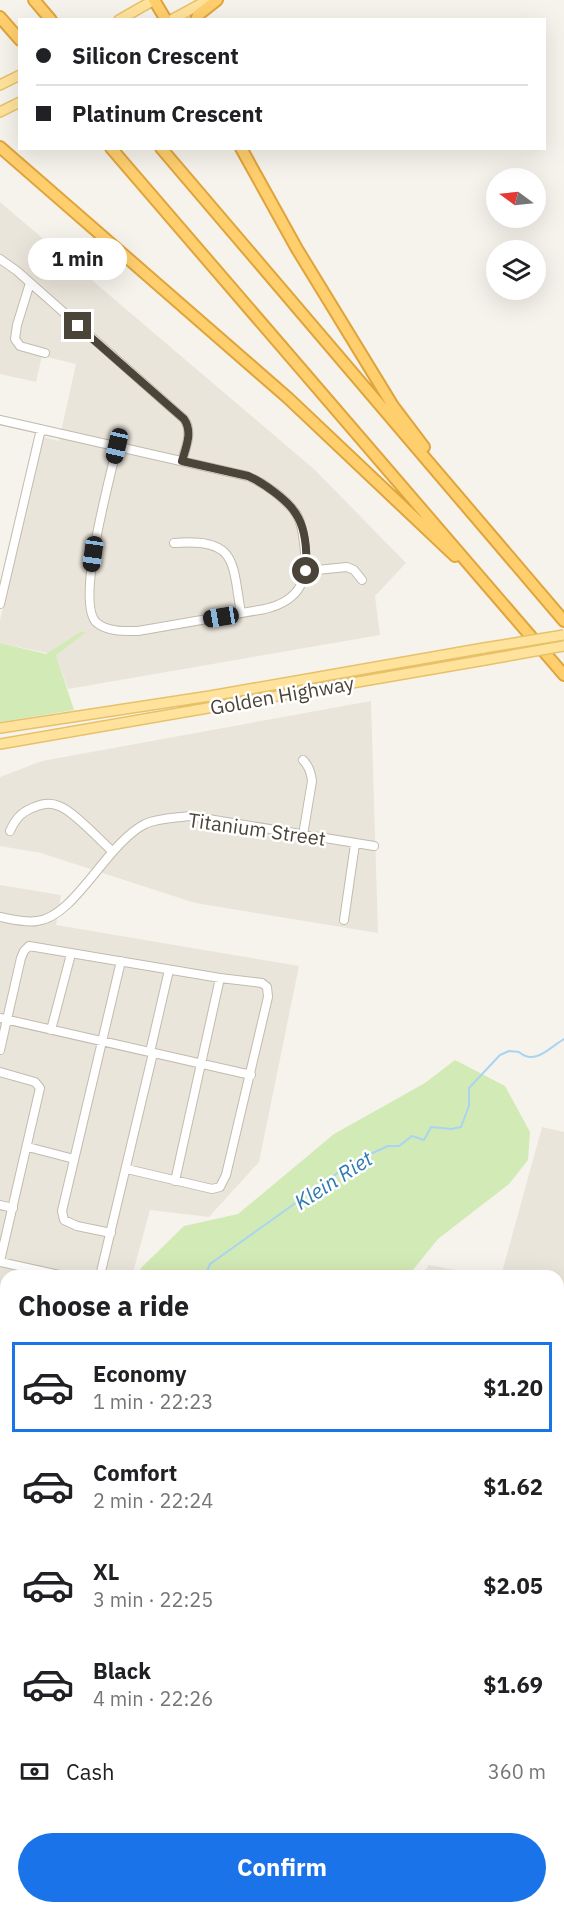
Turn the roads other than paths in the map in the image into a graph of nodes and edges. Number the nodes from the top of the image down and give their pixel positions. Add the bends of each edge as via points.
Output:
1 (34, 0) edge
2 (154, 0) edge
3 (208, 0) edge
4 (217, 0) edge
5 (0, 17) edge
6 (49, 18) edge
7 (122, 18) edge
8 (165, 18) edge
9 (175, 18) edge
10 (197, 18) edge
11 (18, 38) edge
12 (18, 76) edge
13 (0, 85) edge
14 (18, 103) edge
15 (0, 112) edge
16 (0, 150) edge
17 (113, 150) edge
18 (163, 150) edge
19 (242, 150) edge
20 (0, 259) edge
21 (30, 283) junction
22 (45, 353) dead end
23 (0, 420) edge
24 (41, 429) junction
25 (117, 446) junction
26 (182, 461) junction
27 (174, 543) dead end
28 (518, 567) junction
29 (306, 571) junction
30 (3, 579) edge
31 (362, 580) dead end
32 (499, 597) junction
33 (0, 604) edge
34 (241, 614) junction
35 (564, 621) edge
36 (564, 635) edge
37 (564, 646) edge
38 (564, 675) edge
39 (0, 728) edge
40 (0, 744) edge
41 (303, 760) dead end
42 (10, 831) dead end
43 (303, 835) junction
44 (355, 844) junction
45 (374, 846) dead end
46 (112, 851) junction
47 (0, 917) edge
48 (344, 920) dead end
49 (71, 954) junction
50 (121, 961) junction
51 (169, 970) junction
52 (220, 978) junction
53 (4, 1019) edge
54 (51, 1030) junction
55 (101, 1041) junction
56 (0, 1050) edge
57 (151, 1052) junction
58 (202, 1064) junction
59 (0, 1072) edge
60 (251, 1075) junction
61 (28, 1147) junction
62 (74, 1159) junction
63 (127, 1168) junction
64 (175, 1180) junction
65 (0, 1205) edge
66 (12, 1208) junction
67 (111, 1233) junction
68 (0, 1261) edge
69 (38, 1270) edge
70 (102, 1270) edge

1 - 6 highway
2 - 7 main road
2 - 8 highway
3 - 9 main road
4 - 10 highway
5 - 11 highway
12 - 13 main road
14 - 15 main road
16 - 32 highway via 288,398
17 - 32 highway
18 - 28 highway
19 - 28 highway via 393,406
20 - 21 street
21 - 22 street via 15,339 20,346
21 - 26 street via 184,419 189,431
23 - 24 street
24 - 25 street
24 - 30 street
25 - 26 street
25 - 34 street via 93,554 91,615 107,628 138,631
26 - 29 street via 248,476 285,502 301,524
27 - 34 street via 196,543 225,552 231,562
28 - 35 highway
29 - 31 street via 347,567
29 - 34 street via 296,593 285,602
30 - 33 street
32 - 38 highway
36 - 39 main road, Golden Highway, bridge
37 - 40 main road, Golden Highway, bridge
41 - 43 street via 312,780
42 - 46 street via 27,810 53,804 67,810
43 - 44 street, Titanium Street
43 - 46 street, Titanium Street via 190,816 146,824
44 - 45 street, Titanium Street
44 - 48 street
46 - 47 street, Titanium Street via 61,910 37,921
49 - 50 street
49 - 53 street via 33,946 24,951
49 - 54 street
50 - 51 street
50 - 55 street
51 - 52 street
51 - 57 street
52 - 58 street
52 - 60 street via 262,983 268,990
53 - 54 street
53 - 56 street
54 - 55 street
55 - 57 street
55 - 62 street
57 - 58 street
57 - 63 street
58 - 60 street
58 - 64 street
59 - 61 street via 39,1085
60 - 64 street via 224,1182 212,1189
61 - 62 street
61 - 66 street
62 - 67 street via 63,1216 70,1224
63 - 64 street
63 - 67 street
65 - 66 street
66 - 68 street
67 - 70 street
68 - 69 street

